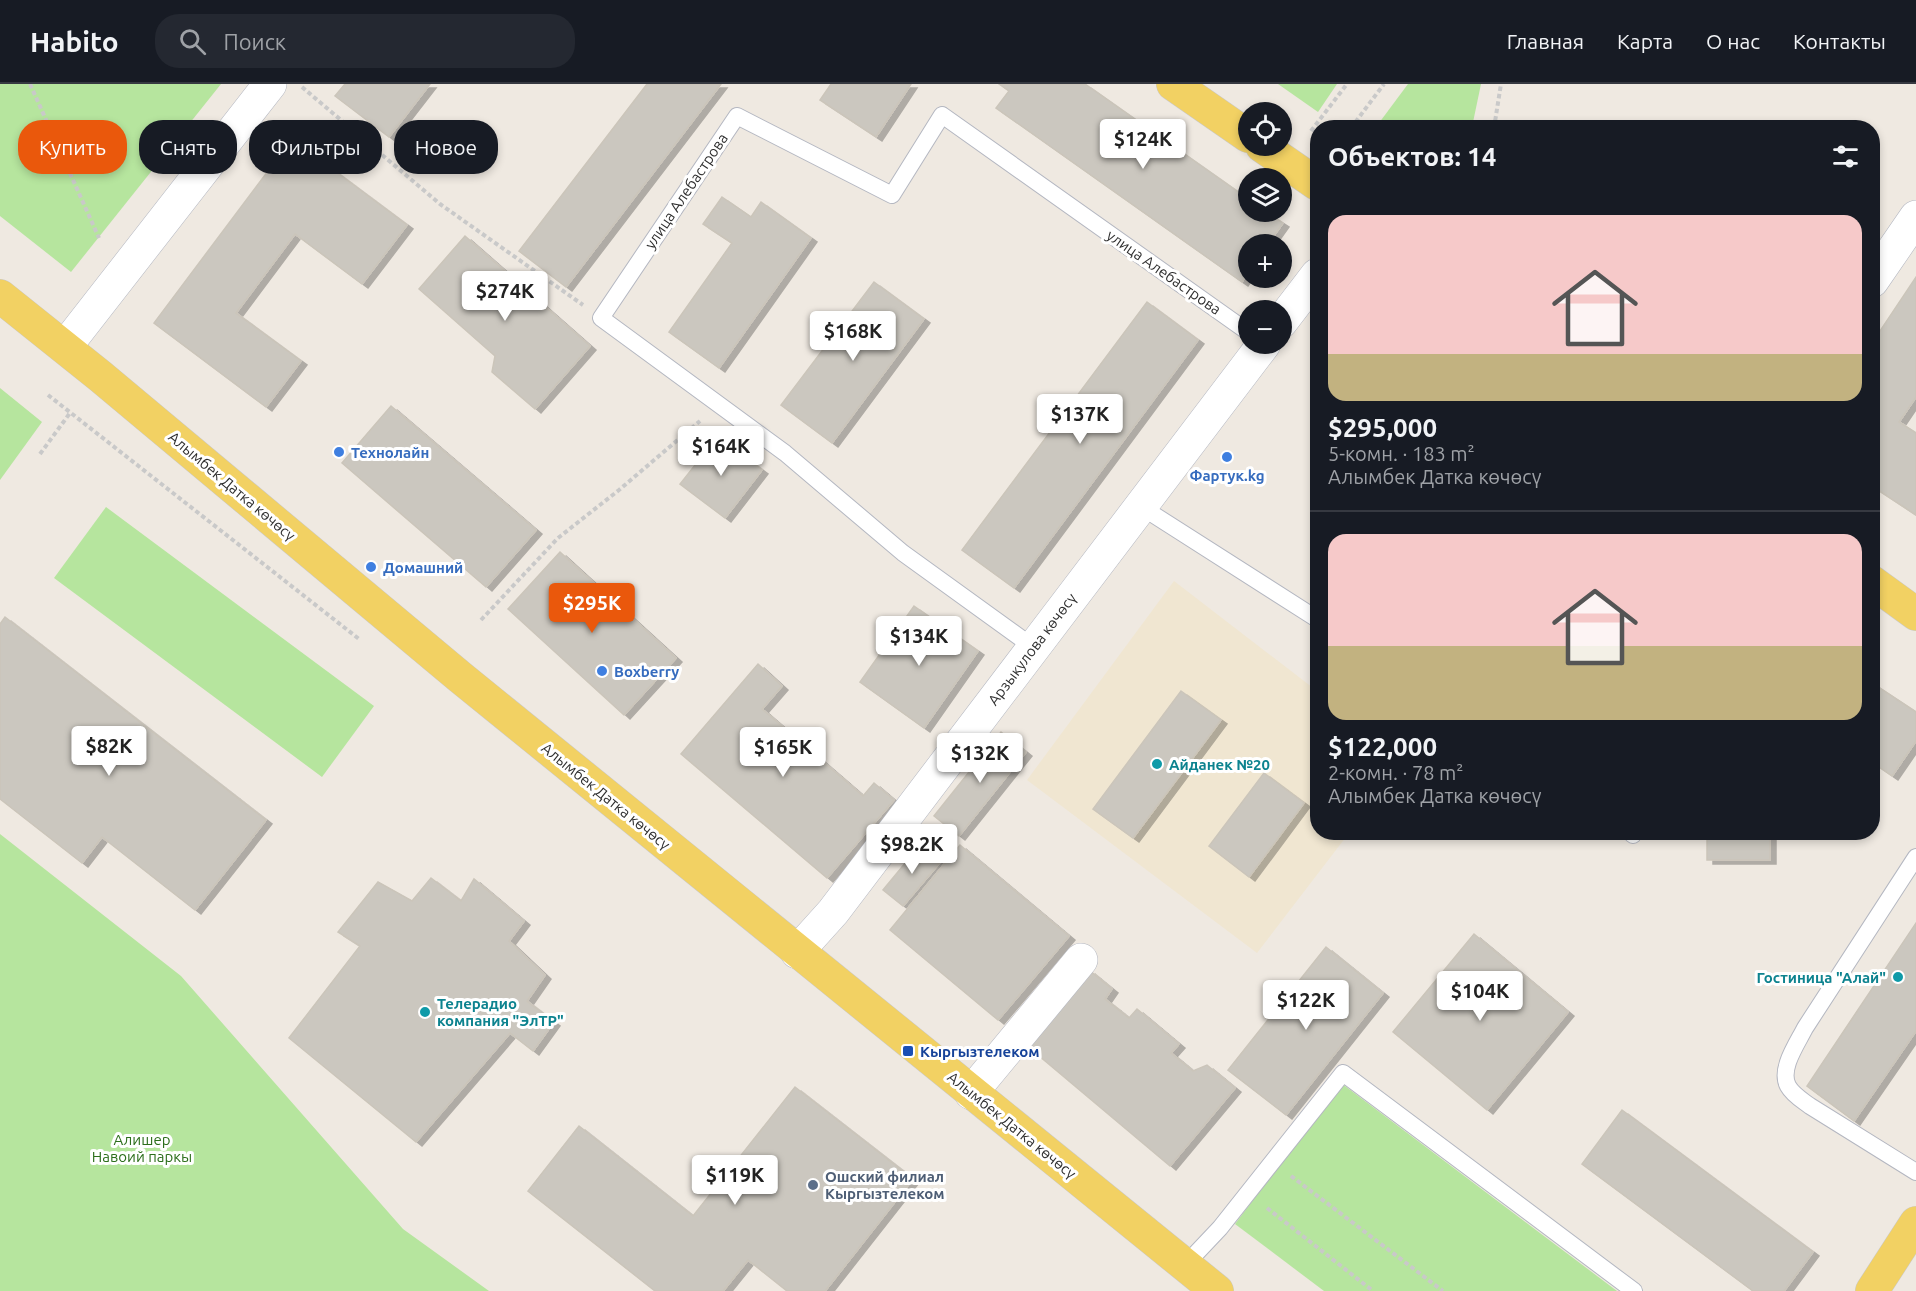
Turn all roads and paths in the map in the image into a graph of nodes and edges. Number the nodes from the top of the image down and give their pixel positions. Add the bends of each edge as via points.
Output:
1 (30, 84) edge
2 (270, 84) edge
3 (298, 84) edge
4 (1173, 84) edge
5 (1347, 84) edge
6 (1384, 84) edge
7 (1501, 84) edge
8 (1319, 120) edge
9 (1357, 120) edge
10 (1495, 120) edge
11 (1238, 129) edge
12 (1276, 156) edge
13 (1310, 179) edge
14 (1916, 217) edge
15 (99, 238) dead end
16 (1880, 269) edge
17 (1310, 285) edge
18 (0, 296) edge
19 (1292, 308) edge
20 (601, 318) junction
21 (1238, 325) edge
22 (65, 347) junction
23 (1256, 354) edge
24 (719, 405) junction
25 (70, 413) dead end
26 (40, 454) dead end
27 (1140, 506) junction
28 (1880, 588) edge
29 (1310, 615) edge
30 (1916, 615) edge
31 (481, 620) dead end
32 (1033, 647) junction
33 (1916, 857) edge
34 (797, 952) junction
35 (1081, 960) dead end
36 (971, 1093) junction
37 (1272, 1162) junction
38 (1916, 1172) edge
39 (1248, 1193) junction
40 (1916, 1223) edge
41 (1185, 1265) junction
42 (1217, 1291) edge
43 (1373, 1291) edge
44 (1443, 1291) edge
45 (1634, 1291) edge
46 (1872, 1291) edge

1 - 15 path
2 - 22 street
3 - 20 path via 440,204
4 - 11 main road
5 - 8 path
6 - 9 path
7 - 10 path
12 - 13 main road
14 - 16 street
17 - 19 street
18 - 22 main road, Алымбек Датка көчөсү
20 - 21 lane, улица Алебастрова via 736,116 892,195 942,115
20 - 24 lane
22 - 34 main road, Алымбек Датка көчөсү
23 - 27 street, Арзыкулова көчөсү
24 - 31 path via 558,538
24 - 32 lane via 785,453 903,553
25 - 26 path
27 - 29 lane
27 - 32 street, Арзыкулова көчөсү
28 - 30 main road
32 - 34 street, Арзыкулова көчөсү via 833,912
33 - 38 lane via 1805,1028 1785,1075 1794,1094 1810,1106
34 - 36 main road, Алымбек Датка көчөсү
35 - 36 street
36 - 41 main road, Алымбек Датка көчөсү
37 - 39 lane
37 - 44 path
37 - 45 lane via 1343,1073
39 - 41 lane
39 - 43 path
40 - 46 main road
41 - 42 main road, Алымбек Датка көчөсү

